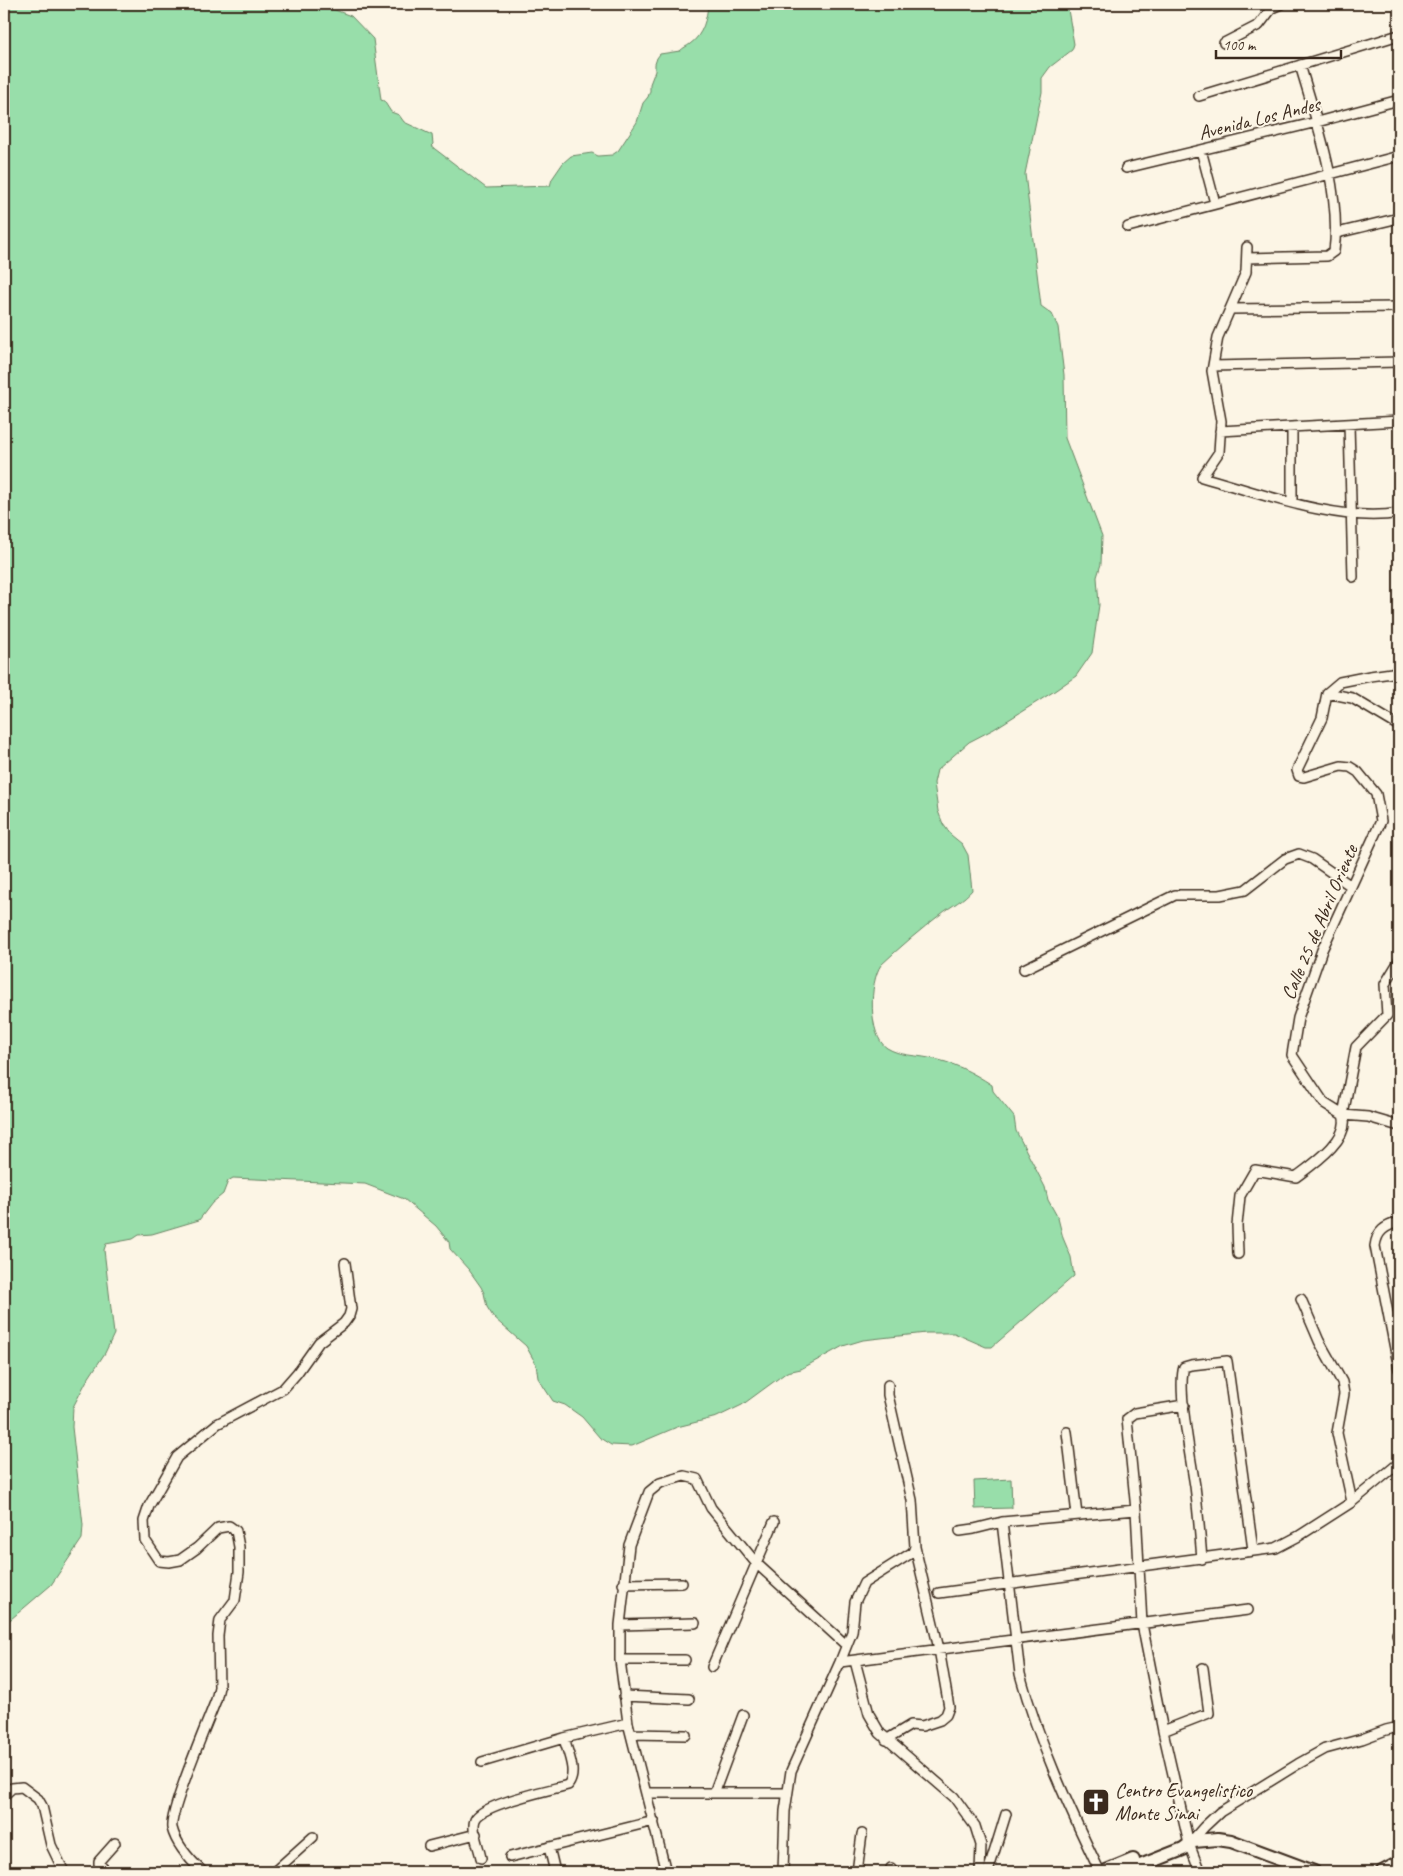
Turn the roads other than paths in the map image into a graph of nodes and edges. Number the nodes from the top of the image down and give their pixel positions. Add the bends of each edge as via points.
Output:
1 (1281, 4) edge
2 (1399, 35) edge
3 (1224, 43) dead end
4 (1300, 65) junction
5 (1199, 96) dead end
6 (1399, 100) edge
7 (1317, 122) junction
8 (1201, 150) junction
9 (1399, 156) edge
10 (1126, 168) dead end
11 (1329, 174) junction
12 (1215, 204) junction
13 (1399, 218) edge
14 (1128, 227) dead end
15 (1337, 233) junction
16 (1247, 247) dead end
17 (1247, 258) junction
18 (1399, 307) edge
19 (1230, 309) junction
20 (1399, 362) edge
21 (1213, 366) junction
22 (1399, 421) edge
23 (1349, 424) junction
24 (1292, 427) junction
25 (1220, 431) junction
26 (1292, 503) junction
27 (1399, 513) edge
28 (1350, 514) junction
29 (1353, 577) dead end
30 (1399, 672) edge
31 (1327, 693) junction
32 (1399, 726) edge
33 (1350, 886) junction
34 (1399, 961) edge
35 (1024, 969) dead end
36 (1343, 1115) junction
37 (1399, 1126) edge
38 (1399, 1222) edge
39 (1238, 1254) dead end
40 (345, 1263) dead end
41 (1301, 1299) dead end
42 (1399, 1369) edge
43 (888, 1384) dead end
44 (1184, 1405) junction
45 (1066, 1432) dead end
46 (1399, 1462) edge
47 (1352, 1502) junction
48 (1136, 1510) junction
49 (1077, 1515) junction
50 (774, 1522) dead end
51 (1002, 1522) junction
52 (960, 1530) dead end
53 (915, 1547) junction
54 (1253, 1550) junction
55 (1202, 1559) junction
56 (756, 1563) junction
57 (1138, 1566) junction
58 (1010, 1583) junction
59 (624, 1584) junction
60 (682, 1584) dead end
61 (939, 1593) dead end
62 (1248, 1610) dead end
63 (695, 1624) dead end
64 (1142, 1624) junction
65 (620, 1625) junction
66 (1017, 1640) junction
67 (846, 1645) junction
68 (939, 1650) junction
69 (620, 1660) junction
70 (684, 1660) dead end
71 (855, 1661) junction
72 (840, 1662) junction
73 (712, 1667) dead end
74 (1203, 1668) dead end
75 (624, 1696) junction
76 (689, 1699) dead end
77 (743, 1715) dead end
78 (628, 1723) junction
79 (1399, 1727) edge
80 (1163, 1731) junction
81 (631, 1734) junction
82 (686, 1735) dead end
83 (564, 1738) junction
84 (886, 1740) junction
85 (482, 1762) dead end
86 (646, 1793) junction
87 (714, 1793) junction
88 (787, 1793) junction
89 (4, 1796) edge
90 (1006, 1814) dead end
91 (654, 1821) junction
92 (476, 1834) junction
93 (862, 1834) dead end
94 (313, 1837) dead end
95 (115, 1843) dead end
96 (1189, 1844) junction
97 (429, 1846) dead end
98 (549, 1847) junction
99 (510, 1857) dead end
100 (481, 1858) dead end
101 (1399, 1863) edge
102 (64, 1872) edge
103 (107, 1872) edge
104 (203, 1872) edge
105 (274, 1872) edge
106 (555, 1872) edge
107 (666, 1872) edge
108 (783, 1872) edge
109 (857, 1872) edge
110 (980, 1872) edge
111 (988, 1872) edge
112 (1102, 1872) edge
113 (1125, 1872) edge
114 (1200, 1872) edge
115 (1314, 1872) edge
116 (1382, 1872) edge

1 - 3 street via 1272,8 1259,25
2 - 4 street
4 - 5 street
4 - 7 street
6 - 7 street, Avenida Los Andes
7 - 8 street, Avenida Los Andes
7 - 11 street
8 - 10 street, Avenida Los Andes
8 - 12 street
9 - 11 street
11 - 12 street
11 - 15 street
12 - 14 street
13 - 15 street
15 - 17 street via 1334,251 1326,256
16 - 17 street
17 - 19 street via 1246,272
18 - 19 street
19 - 21 street via 1218,337
20 - 21 street
21 - 25 street
22 - 23 street
23 - 24 street
23 - 28 street
24 - 25 street
24 - 26 street
25 - 26 street via 1219,452 1202,477
26 - 28 street
27 - 28 street via 1381,516
28 - 29 street
30 - 31 street via 1340,682
31 - 32 street via 1352,698
31 - 33 street, Calle 25 de Abril Oriente via 1322,718 1297,770 1299,776 1304,777 1341,766 1350,767 1376,794 1381,821
33 - 35 street via 1312,859 1299,854 1285,859 1245,890 1220,895 1175,895
33 - 36 street, Calle 25 de Abril Oriente via 1322,950 1298,1018 1292,1055 1324,1103
34 - 36 street via 1385,984 1386,1015 1356,1047
36 - 37 street via 1368,1117
36 - 39 street via 1341,1137 1296,1177 1255,1170 1240,1196
38 - 42 street via 1380,1231 1375,1246
40 - 104 street via 351,1309 344,1324 319,1342 284,1389 217,1424 177,1457 144,1521 145,1540 159,1561 180,1560 218,1528 230,1526 236,1531 239,1547 240,1572 235,1600 220,1620 216,1700 176,1806 172,1827 178,1842
41 - 47 street via 1319,1342 1342,1382 1344,1394 1336,1433
43 - 53 street via 912,1500
44 - 48 street via 1135,1413 1126,1419
44 - 54 street via 1184,1367 1227,1361
44 - 55 street
45 - 49 street
46 - 47 street
47 - 54 street via 1276,1548
48 - 49 street
48 - 57 street
49 - 51 street
50 - 56 street
51 - 52 street
51 - 58 street
53 - 67 street via 913,1552 864,1583 855,1602 852,1632
53 - 68 street
54 - 55 street
55 - 57 street
56 - 59 street via 711,1508 697,1479 684,1476 660,1482 649,1492 629,1545
56 - 67 street
56 - 73 street
57 - 58 street
57 - 64 street
58 - 61 street
58 - 66 street
59 - 60 street
59 - 65 street
62 - 64 street
63 - 65 street
64 - 66 street
64 - 80 street
65 - 69 street
66 - 68 street
66 - 112 street via 1020,1674 1031,1714 1064,1799
67 - 72 street
68 - 71 street
68 - 84 street via 949,1707 946,1715 922,1726 911,1725
69 - 70 street
69 - 75 street
71 - 72 street
71 - 84 street via 869,1714
72 - 88 street via 791,1771
74 - 80 street via 1208,1713
75 - 76 street
75 - 78 street
77 - 87 street
78 - 81 street
78 - 83 street
79 - 96 street via 1325,1749 1220,1812
80 - 96 street
81 - 82 street
81 - 86 street
83 - 85 street
83 - 92 street via 573,1774 568,1785 485,1809 474,1822
84 - 110 street via 954,1797 975,1826 981,1845
86 - 87 street
86 - 91 street
87 - 88 street
88 - 108 street
89 - 102 street via 12,1788 22,1787 38,1798 51,1845
90 - 111 street
91 - 98 street
91 - 107 street
92 - 97 street
92 - 100 street
93 - 109 street
94 - 105 street
95 - 103 street via 99,1861
96 - 112 main road via 1177,1842
96 - 113 main road
96 - 114 street
96 - 115 main road via 1204,1840 1231,1841
98 - 99 street
98 - 106 street
101 - 116 main road

